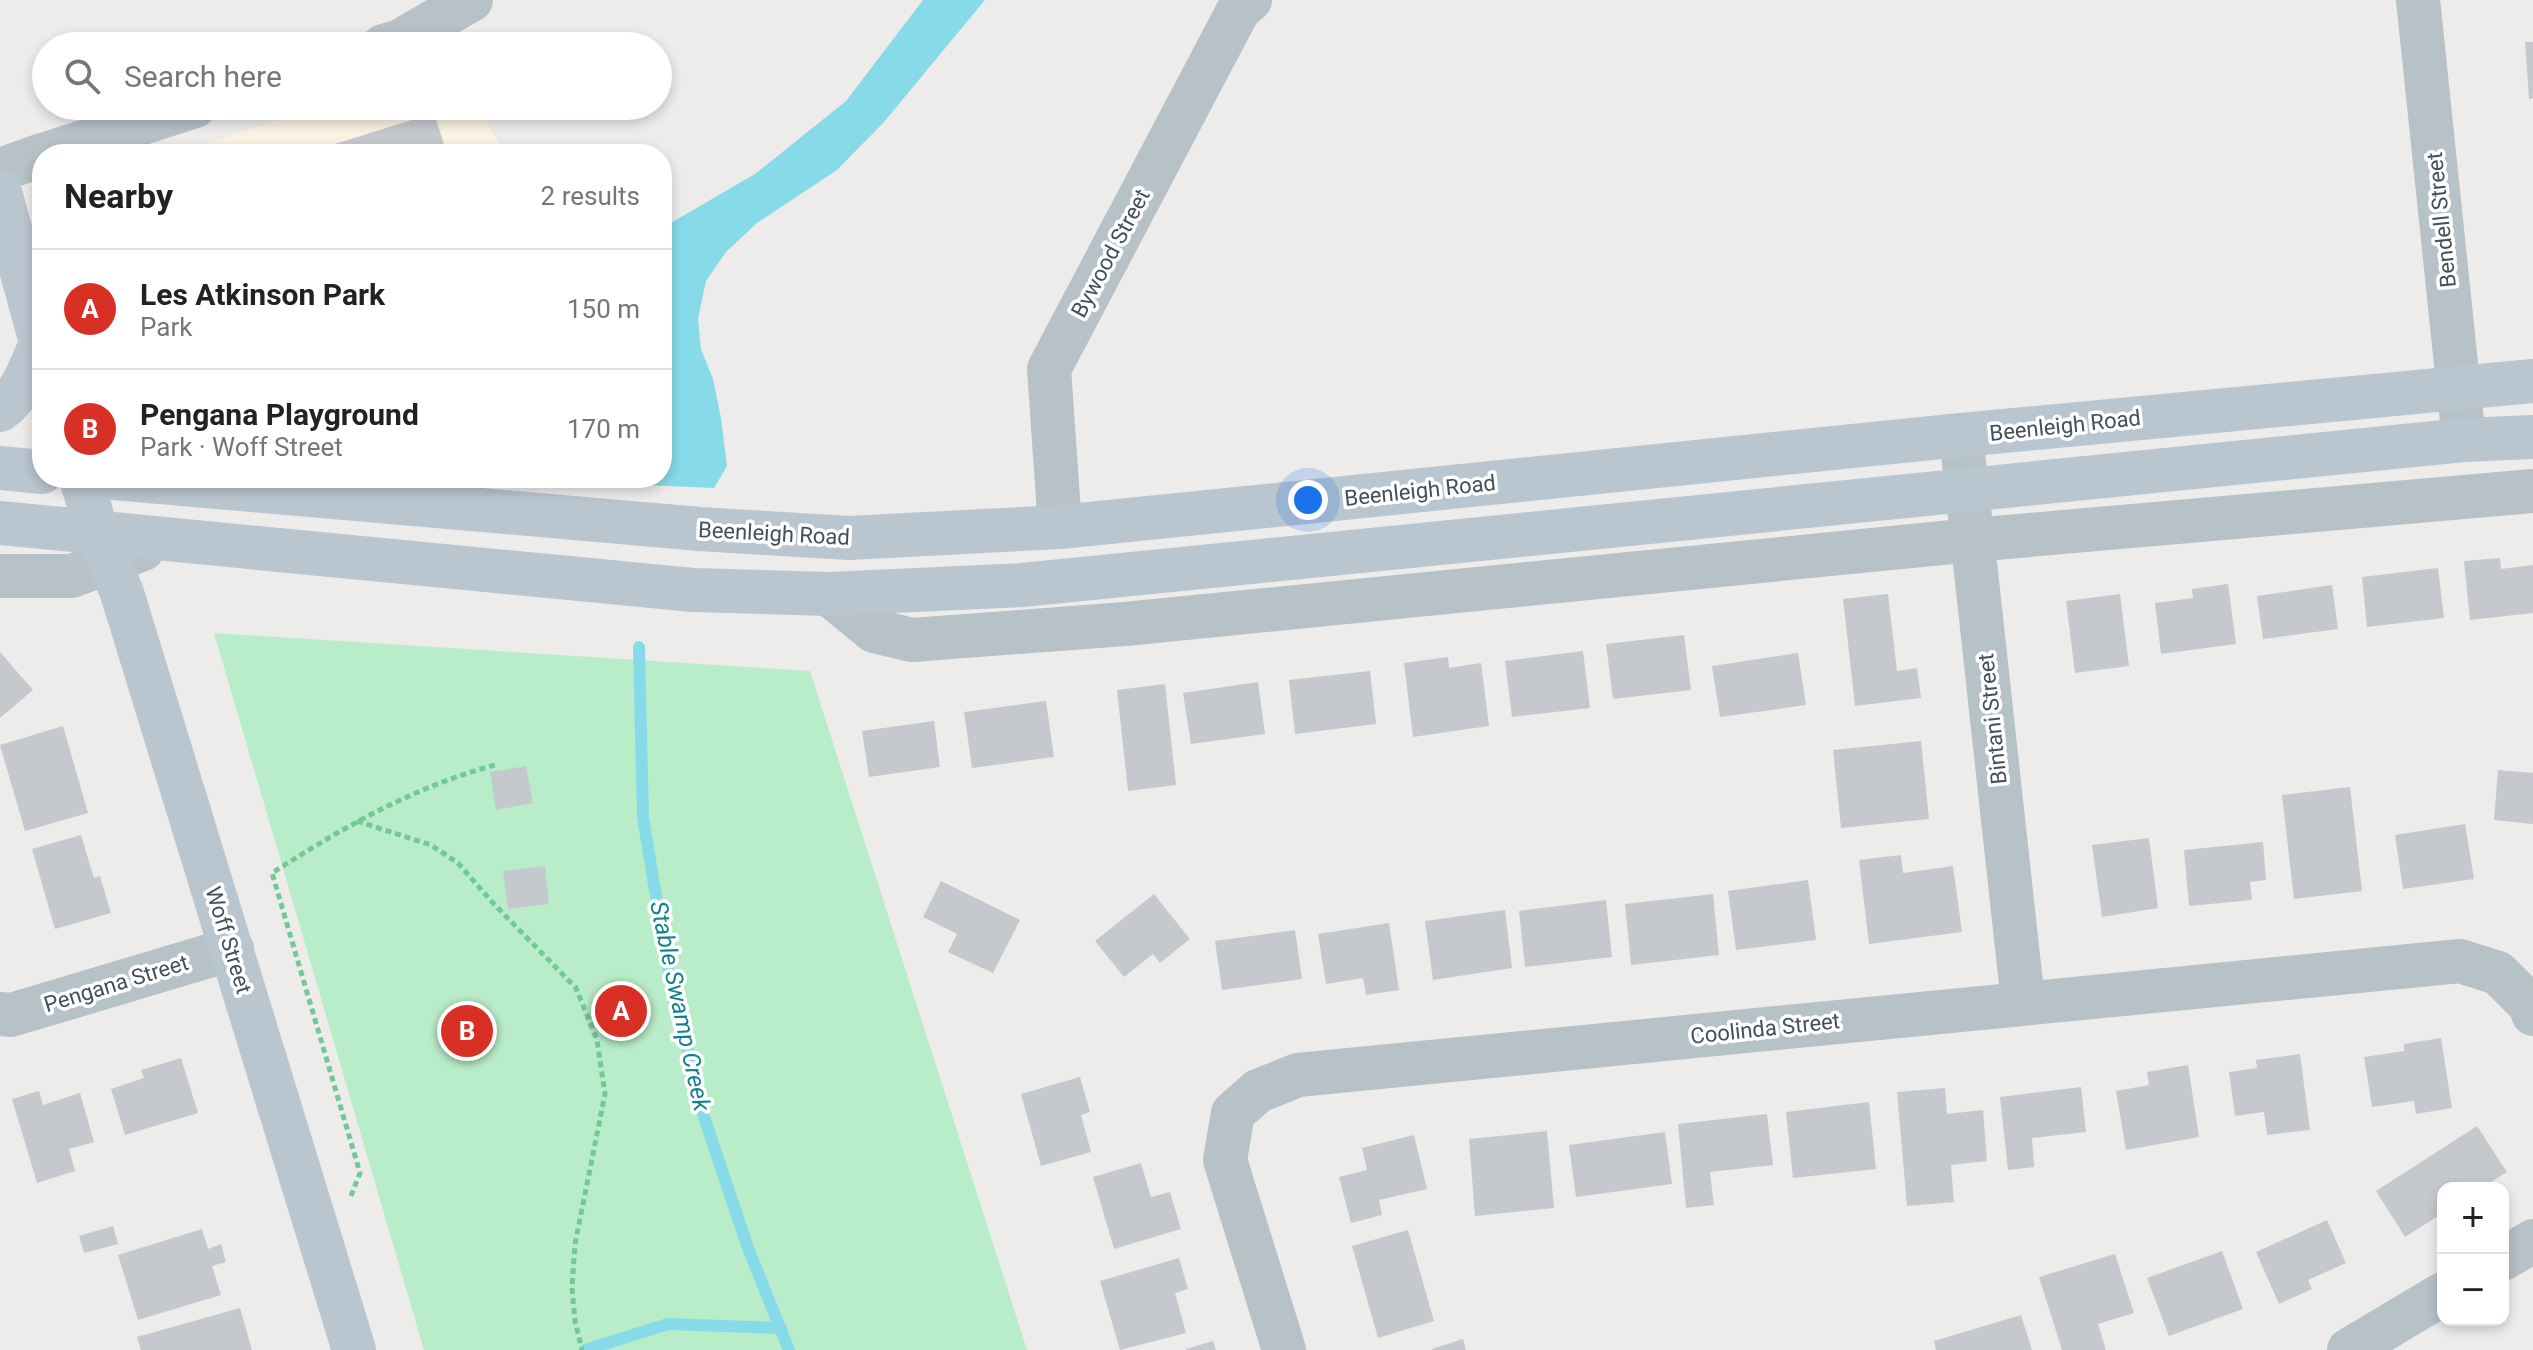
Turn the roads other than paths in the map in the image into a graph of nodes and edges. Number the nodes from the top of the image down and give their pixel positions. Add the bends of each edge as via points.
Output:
1 (471, 0) edge
2 (1250, 0) edge
3 (2418, 0) edge
4 (425, 13) edge
5 (408, 32) edge
6 (152, 120) edge
7 (78, 144) edge
8 (32, 159) edge
9 (0, 170) edge
10 (0, 192) edge
11 (32, 308) edge
12 (32, 364) edge
13 (2533, 381) edge
14 (2458, 387) junction
15 (0, 410) edge
16 (1961, 435) junction
17 (2533, 437) edge
18 (2464, 440) junction
19 (0, 468) edge
20 (32, 471) edge
21 (84, 488) edge
22 (229, 488) edge
23 (1967, 491) junction
24 (2533, 491) edge
25 (0, 523) edge
26 (1060, 527) junction
27 (1972, 540) junction
28 (104, 547) junction
29 (0, 576) edge
30 (829, 594) junction
31 (232, 949) junction
32 (2023, 1002) junction
33 (0, 1014) edge
34 (2533, 1014) edge
35 (2533, 1241) edge
36 (2509, 1255) edge
37 (2437, 1298) edge
38 (354, 1350) edge
39 (1284, 1350) edge
40 (2349, 1350) edge

1 - 4 street
2 - 26 street, Bywood Street via 1239,9 1049,369
3 - 14 street, Bendell Street
4 - 5 street
6 - 7 street
8 - 9 street
10 - 11 main road
12 - 15 main road
13 - 14 main road, Beenleigh Road
14 - 16 main road, Beenleigh Road
14 - 18 street, Bendell Street
16 - 23 street, Bintani Street
16 - 26 main road, Beenleigh Road
17 - 18 main road
18 - 23 main road
19 - 20 main road
21 - 28 main road, Woff Street
22 - 26 main road, Beenleigh Road via 849,538
23 - 27 street, Bintani Street
23 - 30 main road via 1022,585
24 - 27 street
25 - 28 main road
27 - 30 street via 1125,624 912,640 874,631
27 - 32 street, Bintani Street
28 - 29 street via 72,576
28 - 30 main road via 167,540 693,590
28 - 31 main road, Woff Street
31 - 33 street, Pengana Street
31 - 38 main road, Woff Street
32 - 34 street, Coolinda Street via 2460,961 2498,973
32 - 39 street, Coolinda Street via 1298,1075 1258,1091 1233,1113 1225,1160
35 - 36 street
37 - 40 street

